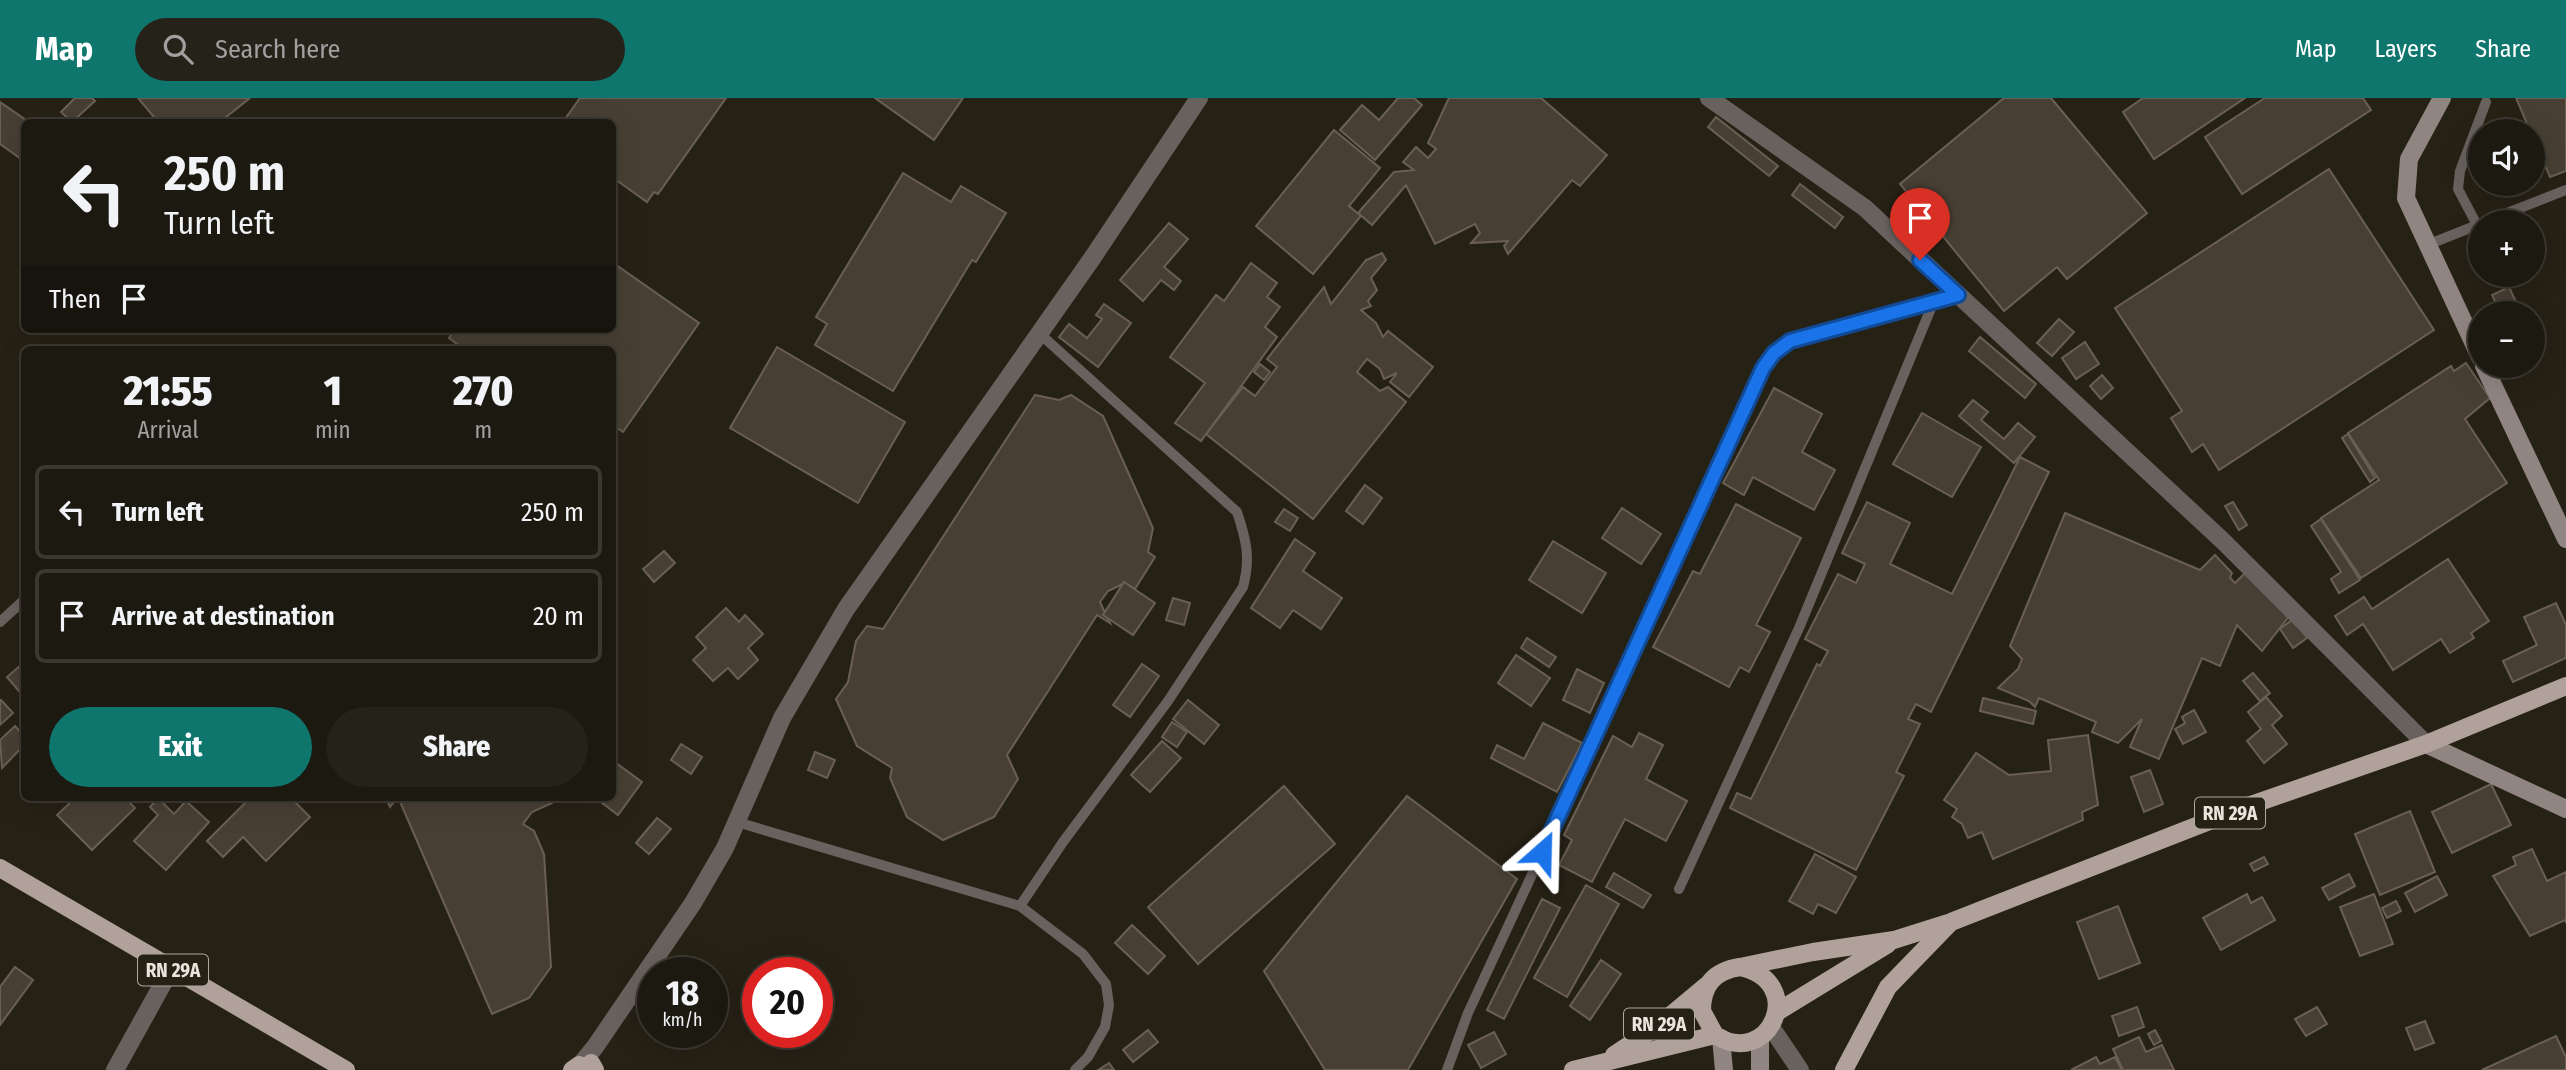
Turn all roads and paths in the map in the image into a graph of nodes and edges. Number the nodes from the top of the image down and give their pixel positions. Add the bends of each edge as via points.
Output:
1 (1199, 98) edge
2 (1709, 98) edge
3 (2441, 98) edge
4 (2486, 102) dead end
5 (2566, 190) edge
6 (2471, 210) edge
7 (2515, 210) edge
8 (2468, 229) edge
9 (2427, 244) junction
10 (1958, 295) junction
11 (1934, 300) junction
12 (2468, 331) edge
13 (1039, 333) junction
14 (2490, 378) edge
15 (2566, 539) edge
16 (21, 603) edge
17 (0, 622) edge
18 (2566, 687) edge
19 (2426, 744) junction
20 (2566, 809) edge
21 (737, 822) junction
22 (0, 868) edge
23 (1679, 889) dead end
24 (1020, 906) junction
25 (1951, 922) junction
26 (1894, 940) junction
27 (1740, 967) junction
28 (171, 969) junction
29 (1707, 985) junction
30 (1769, 1025) junction
31 (1718, 1037) junction
32 (1609, 1059) junction
33 (585, 1065) edge
34 (115, 1070) edge
35 (346, 1070) edge
36 (1075, 1070) edge
37 (1447, 1070) edge
38 (1573, 1070) edge
39 (1724, 1070) edge
40 (1760, 1070) edge
41 (1800, 1070) edge
42 (1844, 1070) edge

1 - 13 street
2 - 10 street via 1865,208
3 - 9 main road via 2416,141 2406,178 2406,198
4 - 6 lane via 2460,171 2458,189
5 - 7 lane
8 - 9 lane
9 - 12 main road
10 - 11 lane
10 - 19 street via 2224,542
11 - 23 lane via 1799,628
11 - 37 lane via 1790,341 1763,368 1474,1000
13 - 21 street via 846,609 782,718
13 - 24 lane via 1237,512 1248,545 1249,567 1243,587 1168,702
14 - 15 main road
16 - 17 lane
18 - 19 main road, RN 29A
19 - 20 main road
19 - 25 main road, RN 29A via 2245,807
21 - 24 lane
21 - 33 street via 693,902
22 - 28 main road, RN 29A
24 - 36 lane via 1083,954 1107,984 1105,1027
25 - 26 main road, RN 29A
25 - 42 main road via 1888,987
26 - 27 main road, RN 29A
26 - 30 main road, RN 29A
27 - 29 main road via 1716,975
27 - 30 main road via 1764,977 1773,987
28 - 34 street
28 - 35 main road, RN 29A
29 - 31 main road via 1702,1012
29 - 32 main road, RN 29A
30 - 31 main road via 1747,1043
30 - 40 main road
30 - 41 street
31 - 32 main road, RN 29A
31 - 39 main road
32 - 38 main road, RN 29A

